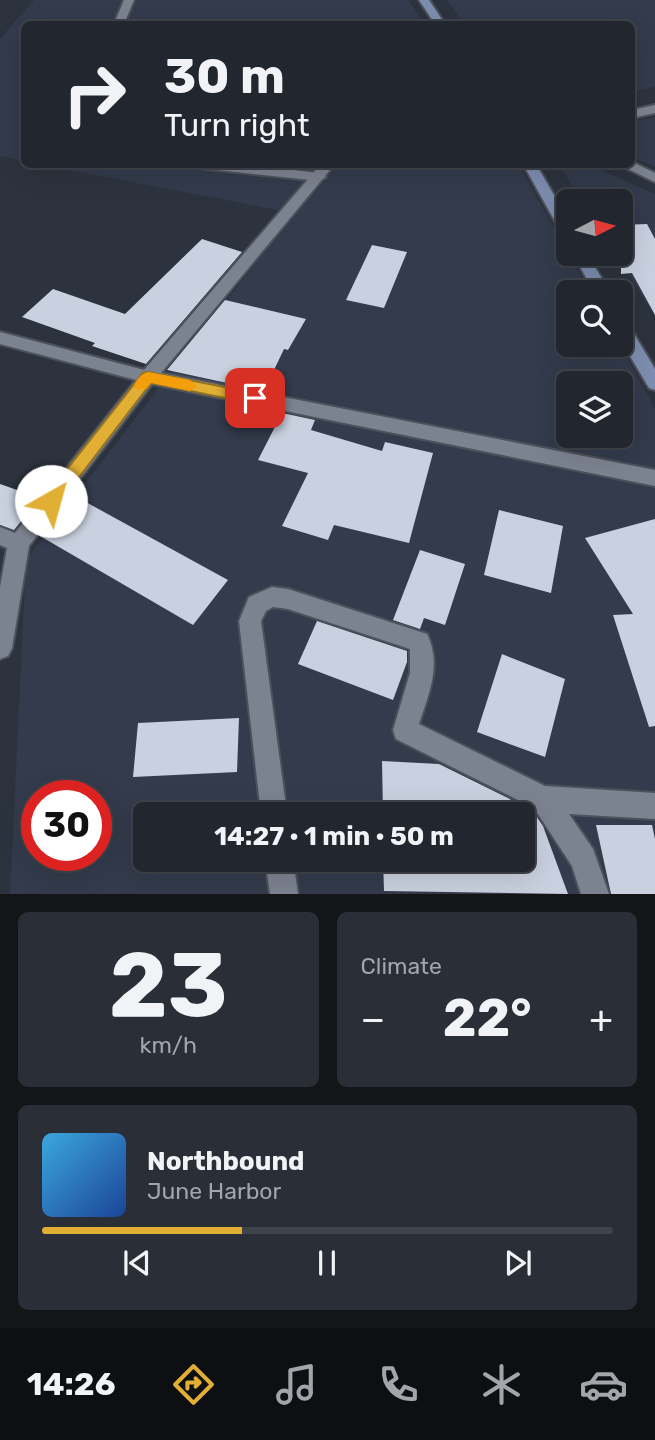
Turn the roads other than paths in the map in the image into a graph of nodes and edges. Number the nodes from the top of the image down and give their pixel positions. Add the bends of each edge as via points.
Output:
1 (129, 0) edge
2 (424, 0) edge
3 (120, 21) edge
4 (438, 21) edge
5 (655, 109) edge
6 (635, 113) edge
7 (270, 168) edge
8 (531, 168) edge
9 (633, 168) edge
10 (324, 171) edge
11 (655, 178) edge
12 (556, 211) edge
13 (0, 338) edge
14 (633, 346) edge
15 (148, 377) junction
16 (655, 384) edge
17 (655, 478) edge
18 (9, 540) edge
19 (0, 648) edge
20 (544, 799) junction
21 (273, 802) edge
22 (655, 806) edge
23 (281, 872) edge
24 (284, 894) edge
25 (594, 894) edge

1 - 3 street
2 - 4 main road
5 - 6 street
7 - 10 street
8 - 12 main road
9 - 11 street
10 - 15 street
13 - 15 street
14 - 16 main road
15 - 17 street
15 - 18 street
18 - 19 street
20 - 21 street via 405,730 423,668 424,650 419,641 272,597 257,604 250,621
20 - 22 street
20 - 25 street via 583,859
23 - 24 street

